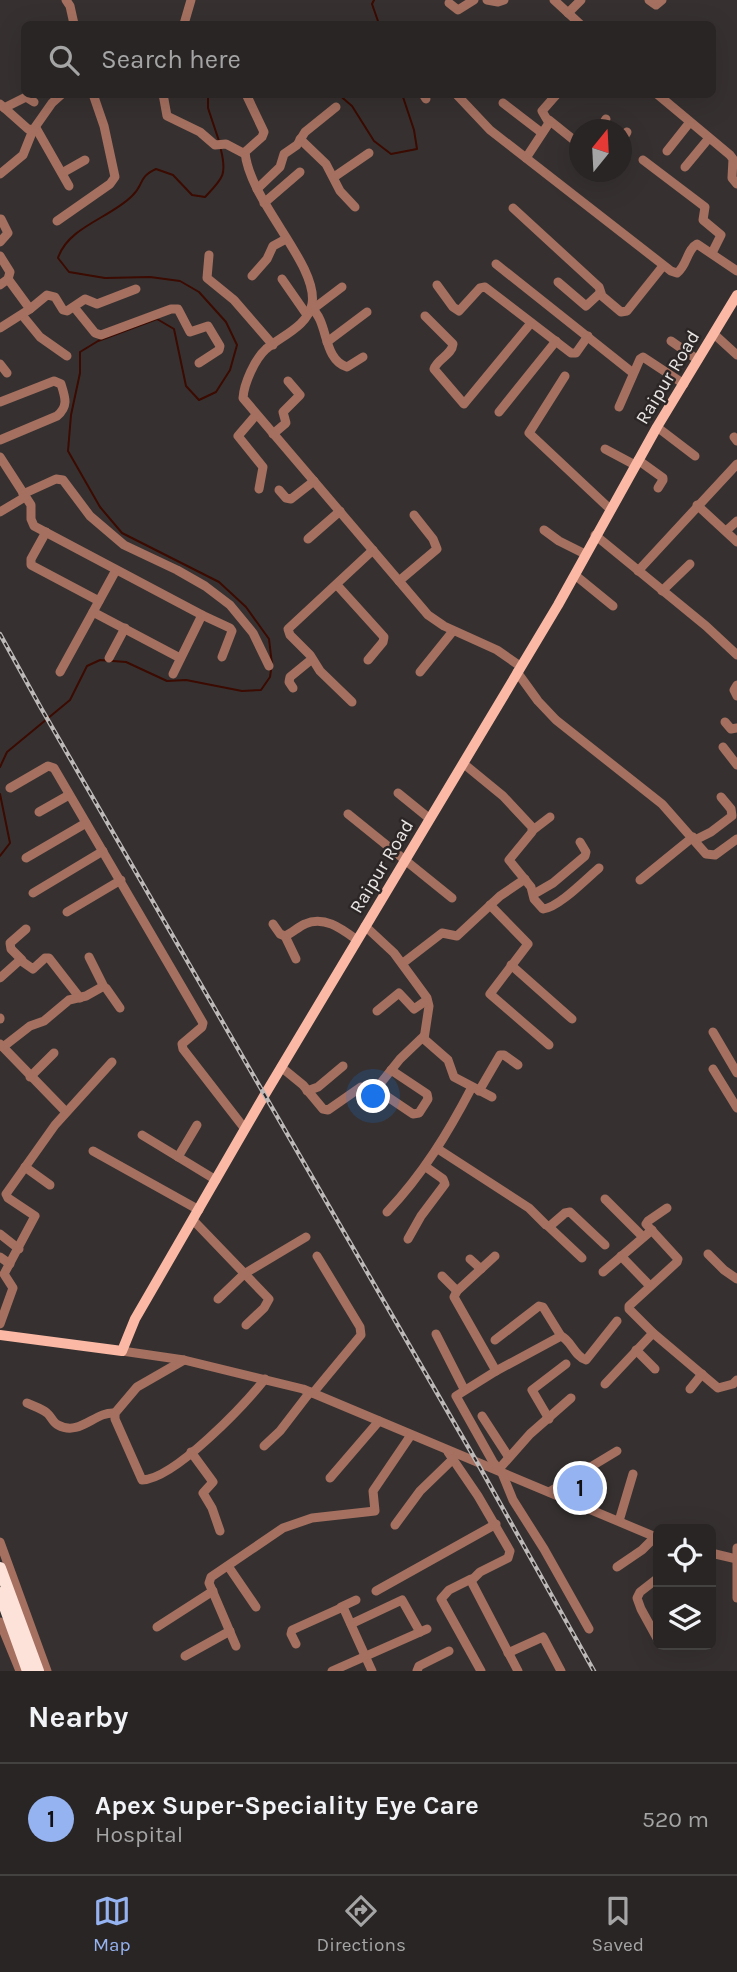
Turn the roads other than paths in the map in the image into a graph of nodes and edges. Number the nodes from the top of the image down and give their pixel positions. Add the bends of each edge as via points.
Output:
1 (66, 0) edge
2 (191, 0) edge
3 (474, 0) edge
4 (487, 0) edge
5 (504, 0) edge
6 (554, 0) edge
7 (581, 0) edge
8 (649, 0) edge
9 (662, 0) edge
10 (449, 3) dead end
11 (568, 13) junction
12 (73, 21) edge
13 (185, 21) edge
14 (576, 21) edge
15 (23, 98) edge
16 (28, 98) edge
17 (58, 98) edge
18 (94, 98) edge
19 (164, 98) edge
20 (248, 98) edge
21 (460, 98) edge
22 (553, 98) edge
23 (662, 98) edge
24 (34, 102) dead end
25 (503, 103) dead end
26 (2, 106) edge
27 (336, 107) dead end
28 (548, 120) junction
29 (690, 122) junction
30 (34, 129) junction
31 (542, 133) junction
32 (569, 137) edge
33 (709, 138) junction
34 (300, 139) junction
35 (667, 152) dead end
36 (369, 153) dead end
37 (245, 154) junction
38 (526, 158) junction
39 (85, 160) dead end
40 (643, 160) dead end
41 (685, 167) dead end
42 (300, 172) dead end
43 (62, 173) junction
44 (0, 174) edge
45 (334, 177) junction
46 (737, 184) edge
47 (69, 186) dead end
48 (257, 189) junction
49 (264, 203) junction
50 (355, 207) dead end
51 (513, 208) dead end
52 (1, 219) edge
53 (57, 221) dead end
54 (286, 239) junction
55 (0, 243) edge
56 (712, 253) junction
57 (209, 254) dead end
58 (0, 256) edge
59 (496, 264) dead end
60 (663, 266) junction
61 (737, 271) edge
62 (252, 276) dead end
63 (282, 279) dead end
64 (4, 282) edge
65 (558, 282) dead end
66 (437, 285) dead end
67 (342, 287) dead end
68 (136, 289) dead end
69 (600, 293) junction
70 (737, 295) edge
71 (74, 307) junction
72 (734, 308) edge
73 (311, 310) junction
74 (26, 312) junction
75 (368, 312) dead end
76 (425, 316) dead end
77 (531, 323) junction
78 (0, 328) edge
79 (714, 334) junction
80 (588, 336) junction
81 (556, 341) junction
82 (671, 341) dead end
83 (327, 342) junction
84 (272, 345) junction
85 (737, 355) edge
86 (67, 356) dead end
87 (363, 357) dead end
88 (698, 360) junction
89 (199, 363) dead end
90 (0, 364) edge
91 (7, 373) dead end
92 (633, 373) junction
93 (565, 376) dead end
94 (288, 381) dead end
95 (684, 384) junction
96 (0, 402) edge
97 (619, 407) dead end
98 (499, 412) dead end
99 (256, 415) junction
100 (657, 427) junction
101 (273, 434) junction
102 (0, 440) edge
103 (605, 449) dead end
104 (695, 456) dead end
105 (0, 457) edge
106 (637, 463) junction
107 (737, 464) edge
108 (314, 481) junction
109 (658, 488) dead end
110 (260, 489) dead end
111 (279, 490) dead end
112 (24, 496) junction
113 (697, 505) junction
114 (610, 509) junction
115 (340, 511) junction
116 (0, 512) edge
117 (414, 515) dead end
118 (737, 521) edge
119 (544, 530) dead end
120 (726, 531) junction
121 (46, 532) junction
122 (595, 536) junction
123 (308, 539) dead end
124 (737, 542) edge
125 (373, 550) junction
126 (585, 554) junction
127 (690, 564) dead end
128 (116, 570) junction
129 (638, 571) junction
130 (575, 575) junction
131 (400, 581) junction
132 (337, 585) junction
133 (662, 591) junction
134 (99, 601) junction
135 (613, 606) dead end
136 (93, 612) junction
137 (201, 615) junction
138 (125, 628) junction
139 (453, 631) junction
140 (737, 655) edge
141 (109, 657) dead end
142 (222, 657) dead end
143 (180, 658) junction
144 (312, 659) junction
145 (368, 660) dead end
146 (269, 666) dead end
147 (518, 669) junction
148 (60, 672) dead end
149 (420, 672) dead end
150 (173, 674) dead end
151 (737, 685) edge
152 (293, 688) dead end
153 (737, 696) edge
154 (352, 702) dead end
155 (725, 722) dead end
156 (737, 727) edge
157 (723, 747) dead end
158 (464, 764) junction
159 (737, 765) edge
160 (10, 788) dead end
161 (398, 793) dead end
162 (69, 795) junction
163 (721, 797) dead end
164 (39, 811) dead end
165 (348, 814) dead end
166 (550, 817) dead end
167 (430, 819) junction
168 (86, 823) junction
169 (533, 830) junction
170 (694, 839) junction
171 (737, 839) edge
172 (580, 842) dead end
173 (103, 851) junction
174 (26, 858) dead end
175 (405, 860) junction
176 (599, 868) dead end
177 (525, 879) junction
178 (121, 880) junction
179 (640, 880) dead end
180 (33, 893) dead end
181 (534, 894) junction
182 (452, 898) dead end
183 (490, 905) junction
184 (67, 912) dead end
185 (273, 924) dead end
186 (365, 926) junction
187 (26, 929) dead end
188 (285, 936) junction
189 (357, 940) junction
190 (89, 957) dead end
191 (296, 959) dead end
192 (22, 960) junction
193 (403, 963) junction
194 (511, 965) junction
195 (0, 978) edge
196 (104, 987) junction
197 (80, 998) junction
198 (427, 1000) junction
199 (120, 1008) dead end
200 (377, 1011) dead end
201 (572, 1020) dead end
202 (713, 1032) dead end
203 (424, 1036) junction
204 (1, 1045) edge
205 (549, 1045) dead end
206 (54, 1053) dead end
207 (112, 1062) dead end
208 (518, 1065) dead end
209 (342, 1066) dead end
210 (281, 1068) junction
211 (391, 1069) junction
212 (713, 1069) dead end
213 (737, 1073) edge
214 (30, 1077) junction
215 (376, 1089) junction
216 (475, 1089) junction
217 (307, 1091) junction
218 (492, 1097) dead end
219 (737, 1108) edge
220 (65, 1112) junction
221 (197, 1125) dead end
222 (245, 1129) junction
223 (142, 1135) dead end
224 (438, 1149) junction
225 (93, 1151) dead end
226 (178, 1157) junction
227 (25, 1167) junction
228 (426, 1167) junction
229 (216, 1180) junction
230 (50, 1185) dead end
231 (605, 1199) dead end
232 (667, 1208) dead end
233 (199, 1210) junction
234 (387, 1212) dead end
235 (193, 1220) junction
236 (548, 1226) junction
237 (652, 1230) junction
238 (0, 1234) edge
239 (306, 1237) dead end
240 (643, 1237) junction
241 (408, 1239) dead end
242 (606, 1245) dead end
243 (19, 1249) junction
244 (708, 1254) dead end
245 (317, 1256) dead end
246 (495, 1256) dead end
247 (621, 1256) junction
248 (0, 1257) edge
249 (582, 1258) dead end
250 (470, 1259) dead end
251 (10, 1264) junction
252 (481, 1269) junction
253 (603, 1272) dead end
254 (244, 1274) junction
255 (442, 1276) dead end
256 (737, 1279) edge
257 (650, 1286) junction
258 (457, 1291) junction
259 (218, 1299) dead end
260 (617, 1321) dead end
261 (0, 1324) edge
262 (246, 1325) dead end
263 (653, 1333) junction
264 (436, 1334) dead end
265 (0, 1335) edge
266 (561, 1336) junction
267 (495, 1340) dead end
268 (636, 1350) junction
269 (122, 1351) junction
270 (184, 1360) junction
271 (566, 1364) dead end
272 (655, 1369) dead end
273 (496, 1371) junction
274 (702, 1374) junction
275 (265, 1379) junction
276 (737, 1380) edge
277 (605, 1384) dead end
278 (690, 1389) dead end
279 (464, 1390) junction
280 (312, 1392) junction
281 (571, 1398) dead end
282 (27, 1403) dead end
283 (115, 1413) junction
284 (482, 1416) dead end
285 (549, 1419) junction
286 (379, 1421) junction
287 (411, 1435) junction
288 (264, 1446) dead end
289 (447, 1451) junction
290 (617, 1451) dead end
291 (191, 1452) junction
292 (508, 1456) junction
293 (453, 1459) junction
294 (501, 1471) junction
295 (633, 1474) dead end
296 (330, 1478) dead end
297 (549, 1492) junction
298 (619, 1521) junction
299 (496, 1524) junction
300 (395, 1525) dead end
301 (220, 1531) dead end
302 (653, 1536) edge
303 (653, 1540) edge
304 (0, 1542) edge
305 (737, 1548) edge
306 (716, 1554) edge
307 (736, 1559) edge
308 (228, 1566) junction
309 (617, 1567) dead end
310 (0, 1568) edge
311 (471, 1578) junction
312 (653, 1582) edge
313 (213, 1591) junction
314 (376, 1591) dead end
315 (0, 1593) edge
316 (737, 1598) edge
317 (356, 1600) dead end
318 (256, 1607) dead end
319 (341, 1607) junction
320 (0, 1622) edge
321 (351, 1624) junction
322 (157, 1627) dead end
323 (589, 1629) dead end
324 (230, 1631) junction
325 (653, 1632) edge
326 (296, 1644) dead end
327 (236, 1646) dead end
328 (449, 1651) dead end
329 (508, 1653) junction
330 (185, 1657) dead end
331 (366, 1657) junction
332 (20, 1671) edge
333 (28, 1671) edge
334 (38, 1671) edge
335 (47, 1671) edge
336 (332, 1671) edge
337 (372, 1671) edge
338 (417, 1671) edge
339 (481, 1671) edge
340 (518, 1671) edge
341 (561, 1671) edge

1 - 12 street
2 - 13 street
3 - 10 street via 458,10
4 - 5 street
6 - 11 street
7 - 11 street
8 - 9 street via 656,5
11 - 14 street
15 - 26 street
16 - 24 street
17 - 30 street
18 - 53 street via 115,177
19 - 37 street via 167,116 215,145 226,144
20 - 37 street via 264,132
21 - 38 street
22 - 28 street via 542,111
23 - 29 street
25 - 31 street
26 - 30 street via 28,129
27 - 34 street
28 - 31 street
28 - 32 street
29 - 33 street
29 - 35 street
30 - 43 street
30 - 44 street via 23,155
31 - 38 street
33 - 41 street
33 - 46 street via 732,157
34 - 45 street
34 - 48 street
36 - 45 street
37 - 48 street
38 - 60 street
39 - 43 street
40 - 56 street via 705,207 703,220 721,234
42 - 49 street
43 - 47 street
45 - 50 street
48 - 49 street
49 - 54 street
51 - 69 street via 599,287
52 - 55 street via 8,233
54 - 62 street via 273,246
54 - 73 street via 305,273
56 - 60 street via 695,244 679,272
56 - 61 street
57 - 84 street via 207,278 230,296
58 - 64 street via 10,270
59 - 80 street
60 - 69 street via 626,313 613,308
63 - 73 street
64 - 74 street
65 - 69 street via 586,306
66 - 77 street via 457,310 484,286
67 - 73 street
68 - 71 street via 97,304 86,299
70 - 72 main road, Raipur Road
71 - 74 street via 65,311 50,295
71 - 89 street via 100,335 178,309 191,332 208,326 220,346
72 - 79 main road, Raipur Road
73 - 83 street via 317,313
73 - 84 street
74 - 78 street
74 - 86 street via 40,337
75 - 83 street
76 - 77 street via 453,344 434,369 464,404
77 - 81 street
79 - 85 street
79 - 88 main road, Raipur Road
80 - 81 street via 575,354
80 - 92 street
81 - 98 street
82 - 88 street
83 - 87 street via 344,367
84 - 99 street via 260,357 243,395
88 - 95 main road, Raipur Road
90 - 91 street
92 - 95 street via 645,357
92 - 97 street
93 - 114 street via 529,433
94 - 101 street via 300,395 283,412 286,423
95 - 100 main road, Raipur Road
96 - 102 street via 54,381 61,384 66,400 57,416
99 - 101 street
99 - 110 street via 238,436 263,467
100 - 104 street
100 - 106 main road, Raipur Road
101 - 108 street
103 - 106 street
105 - 112 street
106 - 109 street via 663,478
106 - 114 main road, Raipur Road
107 - 113 street
108 - 111 street via 291,499
108 - 115 street
112 - 116 street
112 - 121 street via 32,507 34,526
112 - 146 street via 63,480 90,516 124,545 177,570 230,605 253,633
113 - 120 street
113 - 129 street
114 - 122 main road, Raipur Road
115 - 123 street
115 - 125 street
117 - 131 street via 437,549
118 - 120 street
119 - 126 street
120 - 124 street
121 - 128 street
121 - 134 street via 31,565
122 - 126 main road, Raipur Road
122 - 129 street
125 - 131 street
125 - 132 street
126 - 130 main road, Raipur Road
127 - 133 street
128 - 134 street
128 - 137 street
129 - 133 street
130 - 135 street
130 - 147 main road, Raipur Road
131 - 139 street via 432,619
132 - 144 street via 288,629
132 - 145 street via 384,637
133 - 140 street
134 - 136 street
136 - 138 street
136 - 148 street
137 - 142 street via 232,629
137 - 143 street
138 - 141 street
138 - 143 street
139 - 147 street via 497,650
139 - 149 street
143 - 150 street
144 - 152 street via 290,677
144 - 154 street
147 - 158 main road, Raipur Road
147 - 170 street via 556,720 662,804
151 - 153 street
155 - 156 street via 731,729
157 - 159 street
158 - 167 main road, Raipur Road
158 - 169 street via 503,796
160 - 162 street via 51,765
161 - 167 street
162 - 164 street
162 - 168 street
163 - 170 street via 732,816
165 - 175 street
166 - 169 street
167 - 175 main road, Raipur Road
168 - 173 street
168 - 174 street
169 - 177 street via 509,860
170 - 171 street via 712,856
170 - 179 street
172 - 181 street via 585,856
173 - 178 street
173 - 180 street
175 - 182 street
175 - 186 main road, Raipur Road
176 - 181 street via 545,910
177 - 181 street
177 - 183 street
178 - 184 street
178 - 222 street via 203,1024 182,1044 183,1049
183 - 193 street via 457,936 442,933
183 - 194 street via 527,944
185 - 188 street
186 - 189 main road, Raipur Road
186 - 193 street
187 - 192 street via 10,943
188 - 189 street via 304,924 321,922 335,925
188 - 191 street
189 - 210 main road, Raipur Road
190 - 196 street
192 - 195 street
192 - 197 street via 33,969 49,958
193 - 198 street
194 - 201 street
194 - 205 street via 490,994
196 - 197 street
196 - 199 street
197 - 204 street via 69,1000 44,1021
198 - 200 street via 414,1009 398,993
198 - 203 street
202 - 213 street
203 - 211 street
203 - 216 street via 450,1062 453,1076
204 - 214 street
206 - 214 street
207 - 220 street
208 - 216 street via 500,1055
209 - 217 street via 323,1084
210 - 217 street
210 - 222 main road, Raipur Road
211 - 215 street
211 - 215 street via 427,1094 419,1113 413,1114
212 - 219 street
214 - 220 street
215 - 217 street via 361,1087 326,1110
216 - 218 street
216 - 224 street
220 - 227 street
221 - 226 street
222 - 229 main road, Raipur Road
223 - 226 street
224 - 228 street
224 - 236 street via 532,1210
225 - 233 street
226 - 229 street
227 - 230 street
227 - 243 street via 6,1194 35,1216
228 - 234 street
228 - 241 street via 445,1184
229 - 233 main road, Raipur Road
231 - 240 street
232 - 237 street via 648,1221
233 - 235 main road, Raipur Road
235 - 254 street
235 - 269 main road, Raipur Road via 132,1325
236 - 242 street via 570,1212
236 - 249 street
237 - 240 street
237 - 257 street via 678,1259
238 - 243 street
239 - 254 street
240 - 247 street
243 - 251 street
244 - 256 street
245 - 280 street via 361,1335
246 - 252 street
247 - 253 street
247 - 257 street
248 - 251 street
250 - 252 street
251 - 261 street via 4,1276 13,1290
252 - 258 street
254 - 259 street
254 - 262 street via 269,1301
255 - 258 street
257 - 263 street via 629,1309
258 - 273 street via 457,1304
260 - 266 street via 586,1360
263 - 268 street
263 - 274 street
264 - 279 street
265 - 269 main road
266 - 267 street via 539,1306
266 - 273 street
268 - 272 street
268 - 277 street
269 - 270 street
270 - 275 street
270 - 283 street via 137,1387
271 - 285 street via 532,1390
273 - 279 street
274 - 276 street via 718,1388
274 - 278 street
275 - 280 street
275 - 291 street via 239,1410
279 - 294 street via 456,1396
280 - 286 street
280 - 288 street
281 - 285 street
282 - 283 street via 46,1412 57,1425 68,1427 82,1427 106,1413
283 - 291 street via 142,1480
284 - 292 street
285 - 292 street
286 - 287 street
286 - 296 street
287 - 289 street
287 - 308 street via 373,1491 375,1511 312,1518 283,1528
289 - 293 street
289 - 294 street
290 - 297 street
291 - 301 street via 213,1482 203,1493
292 - 294 street
293 - 299 street
293 - 300 street
294 - 297 street
294 - 323 street via 513,1500
295 - 298 street
297 - 298 street
298 - 302 street
299 - 311 street via 510,1556
299 - 314 street
303 - 309 street
304 - 335 street
305 - 307 street
306 - 307 street
307 - 316 street
308 - 313 street via 209,1579
308 - 318 street
310 - 334 highway
311 - 329 street
311 - 339 street via 441,1599
312 - 325 street via 637,1598
313 - 322 street
313 - 324 street
315 - 333 highway
317 - 319 street
319 - 321 street
319 - 326 street via 292,1630
320 - 332 street
321 - 331 street
321 - 331 street via 402,1600 424,1630
324 - 327 street
324 - 330 street
328 - 338 street
329 - 340 street
329 - 341 street via 543,1637
331 - 336 street
331 - 337 street

